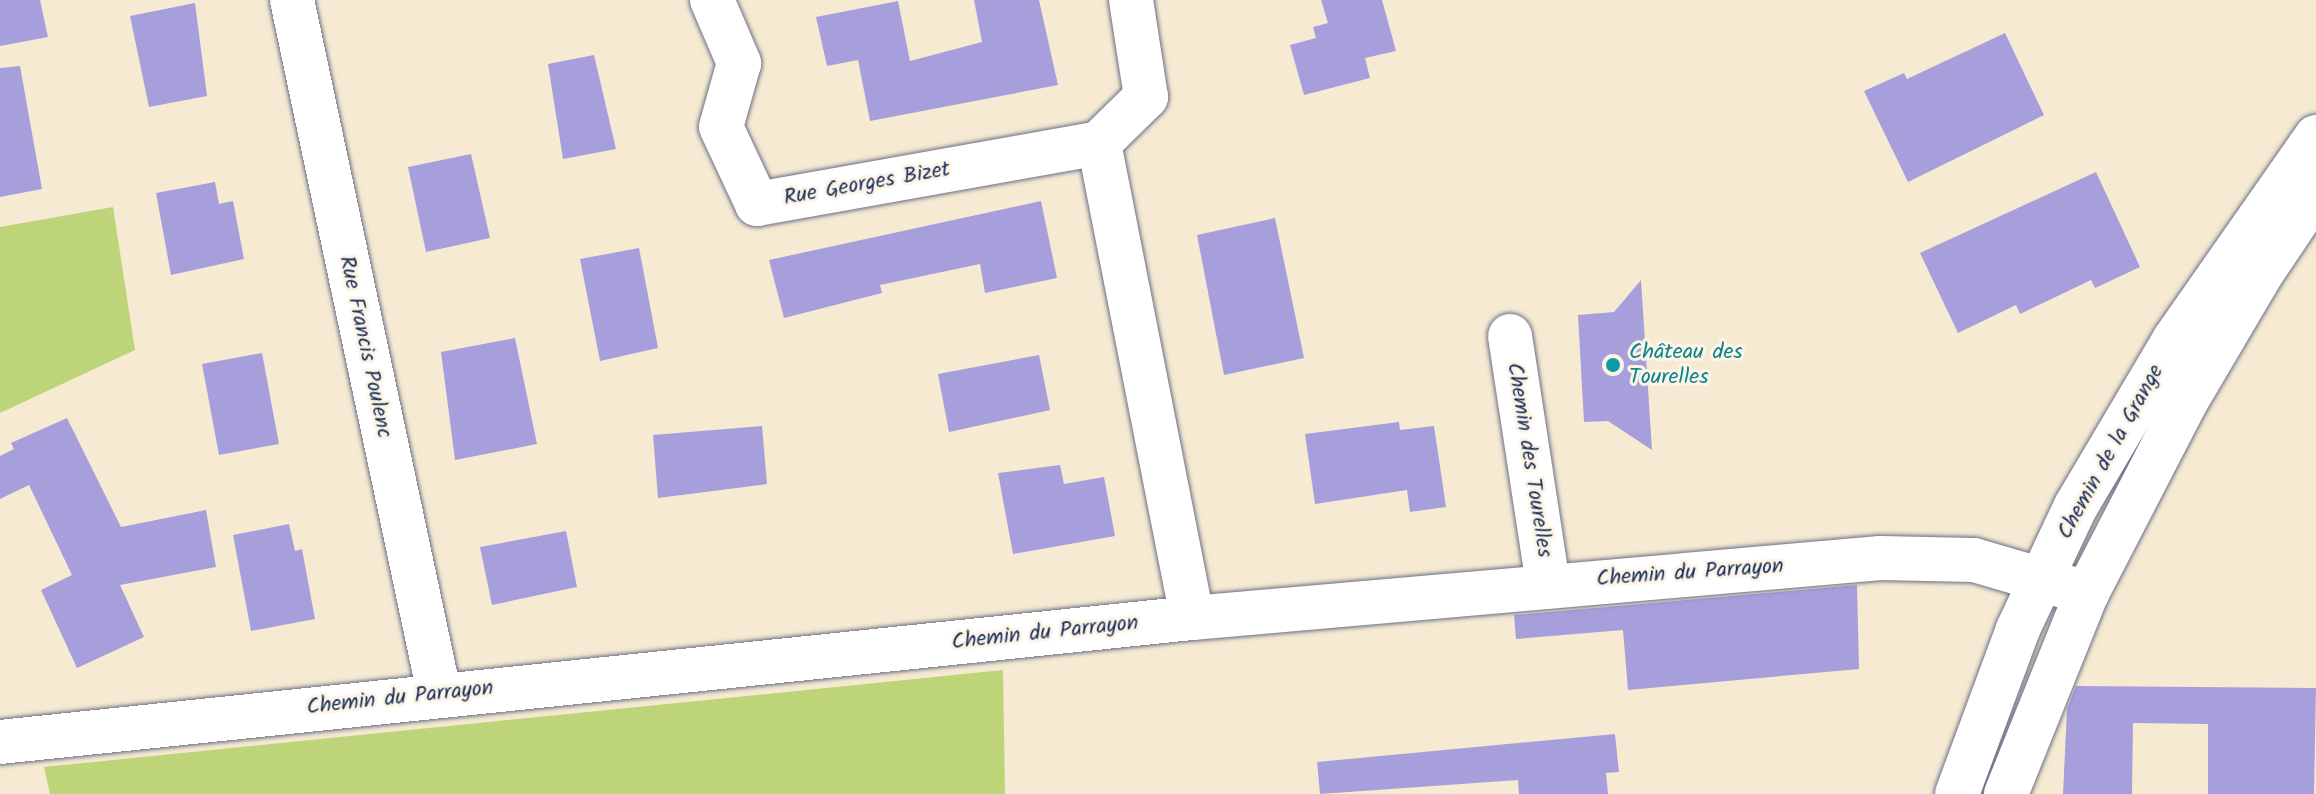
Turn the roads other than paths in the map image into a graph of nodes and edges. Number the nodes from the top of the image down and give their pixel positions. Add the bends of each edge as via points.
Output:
1 (292, 0) edge
2 (712, 0) edge
3 (1131, 0) edge
4 (2316, 137) edge
5 (1099, 143) junction
6 (2316, 192) edge
7 (1510, 336) dead end
8 (2045, 577) junction
9 (1548, 584) junction
10 (2087, 593) junction
11 (1192, 618) junction
12 (439, 693) junction
13 (5, 730) edge
14 (1957, 794) edge
15 (2006, 794) edge

1 - 12 street, Rue Francis Poulenc
2 - 5 street, Rue Georges Bizet via 739,63 721,127 757,204
3 - 5 street via 1146,97
4 - 8 street, Chemin de la Grange via 2174,340 2076,506
5 - 11 street
6 - 10 street, Chemin de la Grange via 2185,403
7 - 9 street, Chemin des Tourelles
8 - 9 street, Chemin du Parrayon via 1974,560 1880,558
8 - 10 street, Chemin du Parrayon
8 - 14 street, Chemin de la Grange via 1996,683
9 - 11 street, Chemin du Parrayon
10 - 15 street, Chemin de la Grange
11 - 12 street, Chemin du Parrayon
12 - 13 street, Chemin du Parrayon

